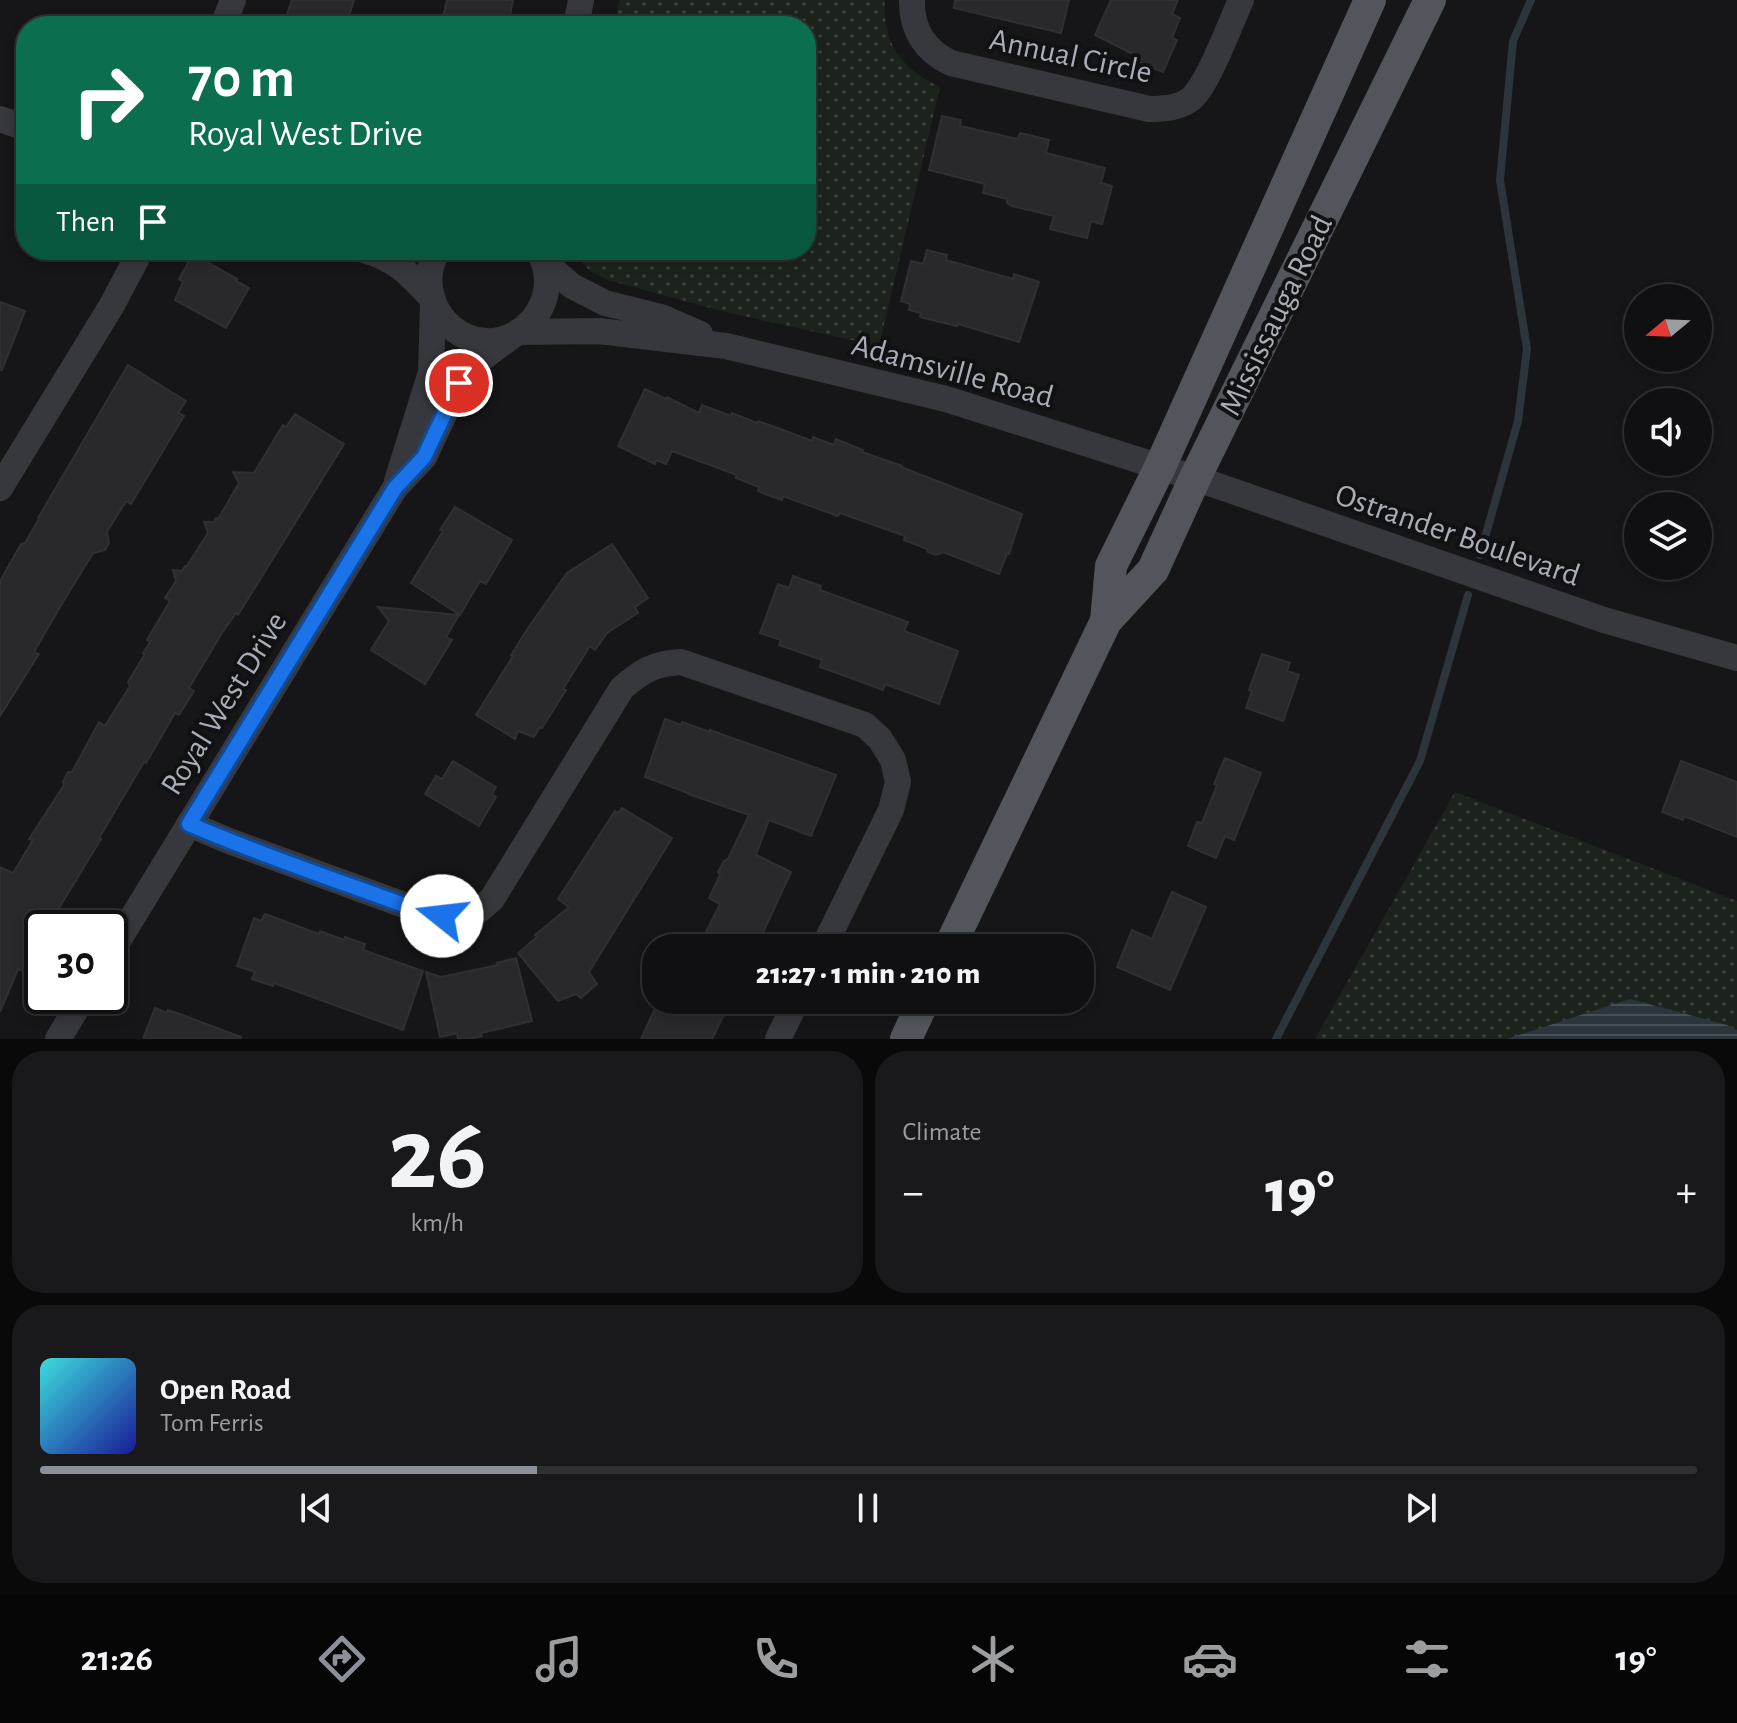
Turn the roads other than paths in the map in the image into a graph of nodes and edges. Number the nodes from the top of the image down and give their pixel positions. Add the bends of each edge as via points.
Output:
1 (912, 0) edge
2 (1241, 0) edge
3 (1370, 0) edge
4 (1430, 0) edge
5 (136, 260) edge
6 (389, 260) edge
7 (434, 260) edge
8 (543, 260) edge
9 (547, 260) edge
10 (432, 301) junction
11 (515, 334) junction
12 (726, 346) junction
13 (1160, 467) junction
14 (1195, 478) junction
15 (0, 488) edge
16 (395, 488) junction
17 (1106, 621) junction
18 (1737, 658) edge
19 (189, 824) junction
20 (128, 924) edge
21 (830, 934) edge
22 (956, 934) edge
23 (73, 1014) edge
24 (790, 1014) edge
25 (918, 1014) edge
26 (58, 1039) edge
27 (778, 1039) edge
28 (906, 1039) edge

1 - 2 street, Annual Circle via 919,34 937,57 1149,109 1176,107 1191,99
3 - 13 main road, Mississauga Road
4 - 14 main road, Mississauga Road
5 - 15 street
6 - 10 street
7 - 10 street, Royal West Drive via 429,270
8 - 11 street, Royal West Drive via 546,295 539,312
9 - 12 street, Adamsville Road via 572,286 605,303 661,317
10 - 11 street, Adamsville Road via 443,321 475,340
10 - 16 street, Royal West Drive via 431,372
11 - 12 street, Adamsville Road via 599,331
11 - 16 street, Royal West Drive via 459,383 424,457
12 - 13 street, Adamsville Road via 946,399
13 - 14 street, Ostrander Boulevard
13 - 17 main road, Mississauga Road via 1111,566
14 - 17 main road, Mississauga Road via 1153,570
14 - 18 street, Ostrander Boulevard via 1604,620
16 - 19 street, Royal West Drive
17 - 22 main road, Mississauga Road
19 - 20 street, Royal West Drive
19 - 21 street via 423,912 460,917 477,912 492,899 622,688 640,672 681,662 865,725 893,760 898,782 891,810
23 - 26 street
24 - 27 street
25 - 28 main road

